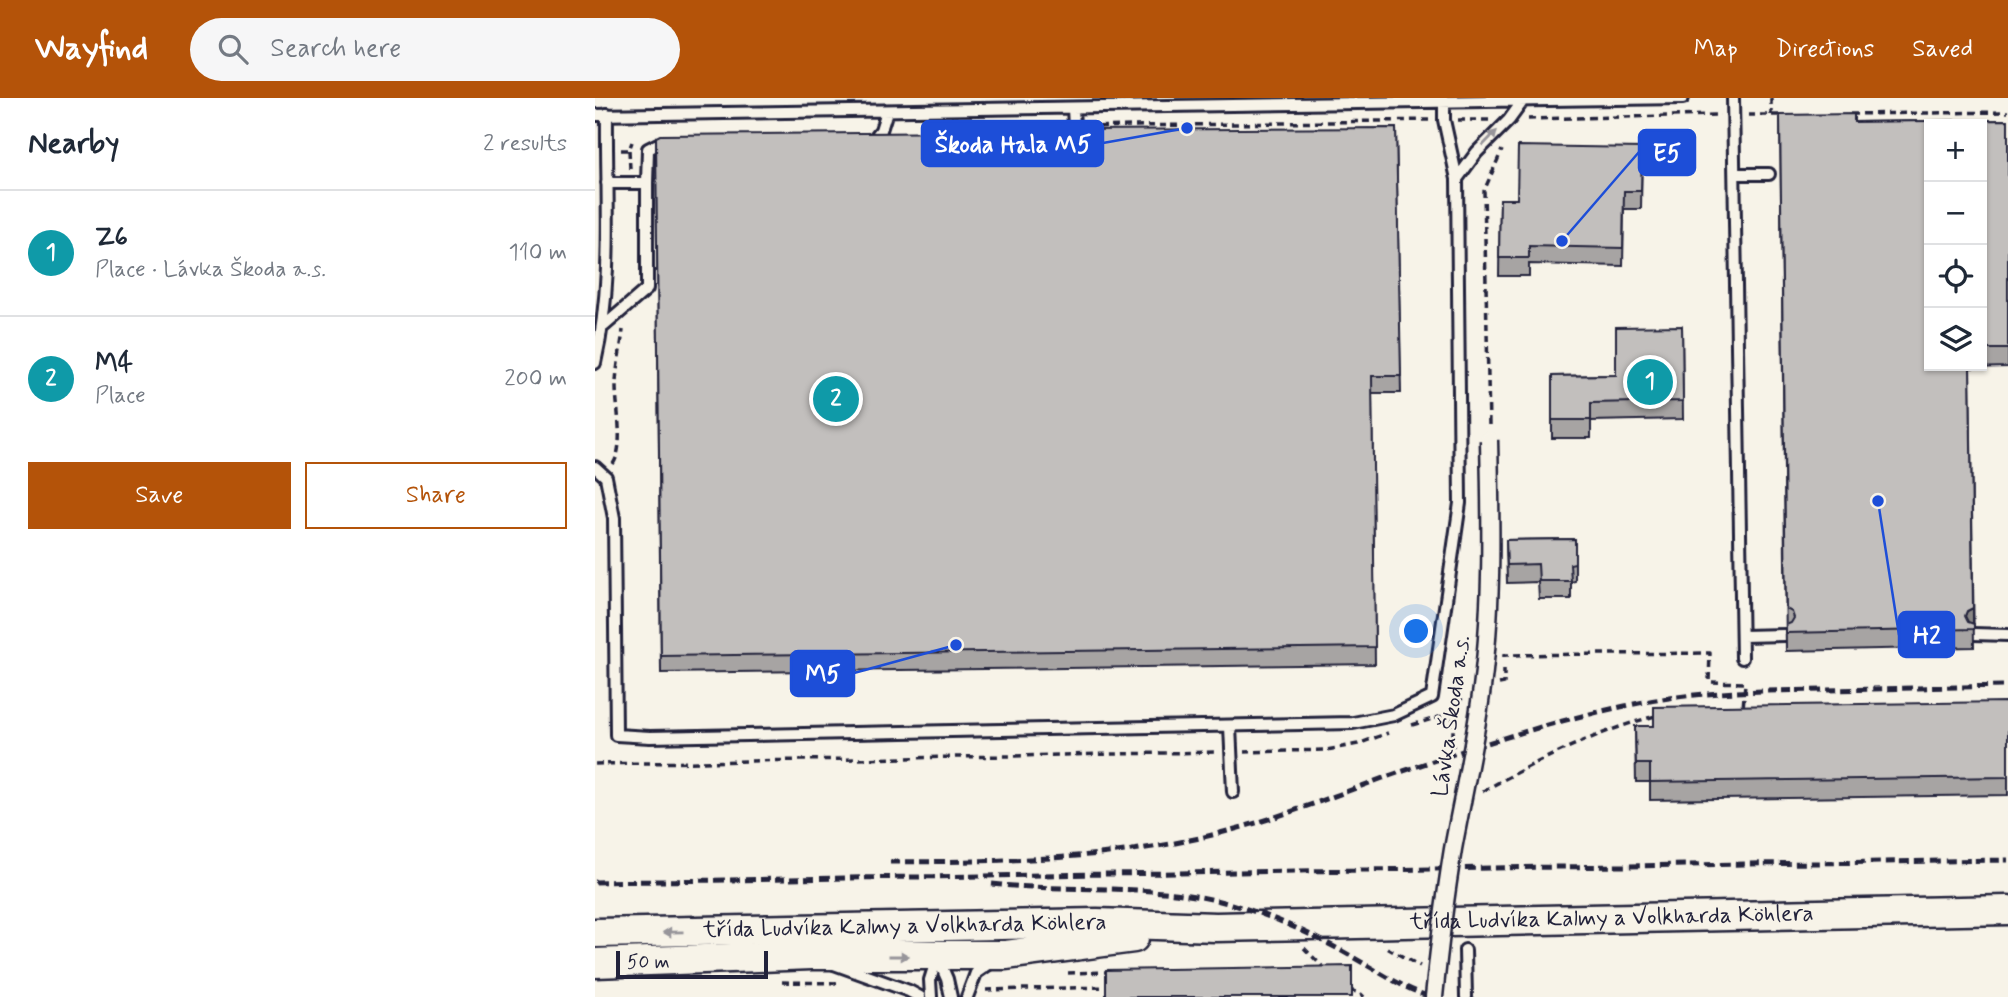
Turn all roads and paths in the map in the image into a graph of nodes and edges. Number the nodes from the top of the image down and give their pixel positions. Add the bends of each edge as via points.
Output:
1 (1683, 98) edge
2 (1733, 98) edge
3 (1771, 98) edge
4 (1526, 99) edge
5 (1426, 100) edge
6 (1444, 102) junction
7 (1073, 108) junction
8 (887, 111) junction
9 (2008, 112) edge
10 (1841, 114) edge
11 (601, 115) edge
12 (1734, 115) junction
13 (1771, 115) junction
14 (1785, 115) edge
15 (1444, 120) junction
16 (1470, 120) junction
17 (1509, 120) junction
18 (1074, 127) junction
19 (964, 132) edge
20 (1489, 137) junction
21 (633, 141) dead end
22 (856, 143) edge
23 (685, 144) edge
24 (1075, 145) edge
25 (606, 149) junction
26 (1735, 174) junction
27 (1769, 174) dead end
28 (1457, 179) junction
29 (607, 183) junction
30 (647, 183) junction
31 (604, 326) junction
32 (595, 363) edge
33 (1489, 440) joint
34 (595, 467) edge
35 (1973, 634) edge
36 (1786, 635) edge
37 (2008, 635) edge
38 (1742, 636) junction
39 (1742, 659) dead end
40 (1492, 685) dead end
41 (1467, 694) dead end
42 (1731, 710) edge
43 (1453, 713) junction
44 (1662, 714) edge
45 (1230, 726) junction
46 (1403, 728) dead end
47 (1392, 732) dead end
48 (1231, 752) junction
49 (1453, 756) dead end
50 (595, 764) edge
51 (1233, 792) dead end
52 (1473, 793) dead end
53 (2008, 910) edge
54 (1216, 927) junction
55 (595, 933) edge
56 (937, 942) junction
57 (1379, 944) dead end
58 (1465, 950) dead end
59 (1006, 955) junction
60 (812, 956) junction
61 (595, 963) edge
62 (1427, 970) dead end
63 (970, 984) junction
64 (1114, 986) edge
65 (1345, 989) edge
66 (920, 997) edge
67 (931, 997) edge
68 (951, 997) edge
69 (967, 997) edge
70 (1364, 997) edge
71 (1434, 997) edge
72 (1466, 997) edge

1 - 4 lane
2 - 12 lane
3 - 13 path
4 - 6 lane
4 - 17 lane
5 - 6 lane
5 - 7 lane
6 - 15 lane
7 - 8 lane
7 - 18 lane
8 - 11 lane
8 - 22 lane via 873,141
9 - 10 path
11 - 25 lane
12 - 13 path
12 - 17 path
12 - 26 lane
13 - 14 path
15 - 16 path
15 - 18 path
15 - 28 lane
16 - 17 path
16 - 20 path
17 - 20 lane
18 - 19 path
18 - 24 lane
20 - 28 lane
20 - 33 path via 1502,149 1484,191
21 - 25 path via 629,150
23 - 30 lane via 658,144 647,149
25 - 29 lane
26 - 27 lane
26 - 38 lane
28 - 45 lane via 1460,503 1432,697 1394,715 1353,723
29 - 30 lane
29 - 31 lane
30 - 31 lane via 647,289
31 - 32 lane
33 - 71 street, Lávka Škoda a.s., bridge via 1489,615 1482,687 1451,860
34 - 45 lane via 606,477 614,518 616,735
35 - 37 lane
36 - 38 lane
38 - 39 lane
40 - 42 path via 1504,683 1504,655 1710,653 1709,682 1745,683 1745,709
41 - 43 path
43 - 46 path
43 - 49 path
44 - 52 path via 1584,741
45 - 48 lane
47 - 48 path via 1327,750
48 - 50 path
48 - 51 lane
53 - 54 street, třída Ludvíka Kalmy a Volkharda Köhlera
54 - 56 street, třída Ludvíka Kalmy a Volkharda Köhlera via 1097,923
54 - 59 street, třída Ludvíka Kalmy a Volkharda Köhlera
56 -> 55 street, třída Ludvíka Kalmy a Volkharda Köhlera
56 - 59 street, třída Ludvíka Kalmy a Volkharda Köhlera
60 -> 56 street, třída Ludvíka Kalmy a Volkharda Köhlera
56 - 67 lane
56 - 68 lane
57 - 62 path
58 - 72 lane
59 - 63 lane via 983,966
60 - 61 street, třída Ludvíka Kalmy a Volkharda Köhlera
60 - 66 lane
63 - 64 path via 982,990
63 - 69 lane
65 - 70 path

